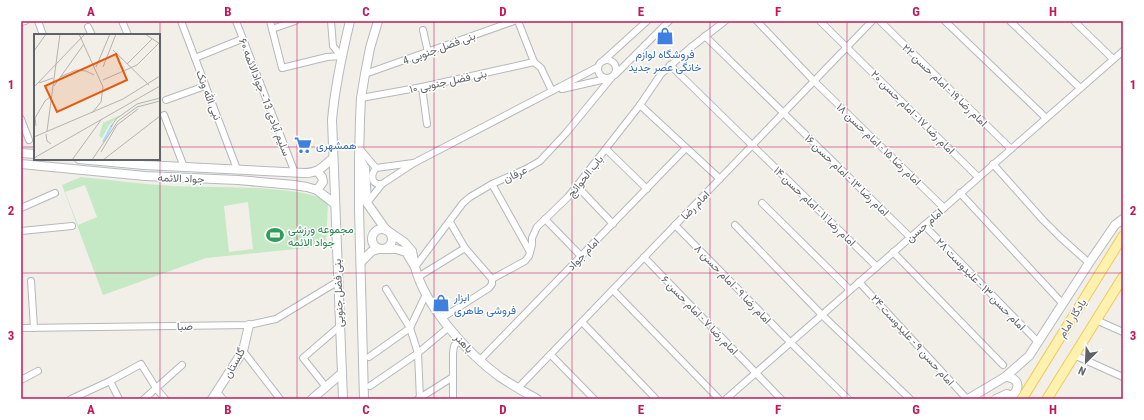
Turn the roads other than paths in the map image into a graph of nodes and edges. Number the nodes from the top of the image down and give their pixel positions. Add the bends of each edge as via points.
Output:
1 (25, 21) edge
2 (38, 21) edge
3 (122, 21) edge
4 (181, 21) edge
5 (236, 21) edge
6 (270, 21) edge
7 (295, 21) edge
8 (331, 21) edge
9 (350, 21) edge
10 (378, 21) edge
11 (514, 21) edge
12 (518, 21) edge
13 (647, 21) edge
14 (669, 21) edge
15 (725, 21) edge
16 (757, 21) edge
17 (820, 21) edge
18 (872, 21) edge
19 (880, 21) edge
20 (944, 21) edge
21 (1010, 21) edge
22 (1074, 21) edge
23 (21, 22) edge
24 (88, 27) dead end
25 (272, 29) junction
26 (423, 30) dead end
27 (43, 34) edge
28 (92, 34) edge
29 (128, 34) edge
30 (705, 36) junction
31 (242, 39) junction
32 (847, 47) junction
33 (1123, 51) edge
34 (428, 52) junction
35 (341, 56) junction
36 (195, 58) junction
37 (1113, 59) junction
38 (603, 61) junction
39 (534, 62) junction
40 (670, 65) junction
41 (598, 66) junction
42 (365, 74) junction
43 (611, 77) junction
44 (814, 81) junction
45 (206, 86) junction
46 (422, 87) junction
47 (1080, 88) junction
48 (552, 91) junction
49 (361, 98) junction
50 (166, 100) dead end
51 (640, 105) junction
52 (783, 114) junction
53 (164, 115) dead end
54 (1046, 118) junction
55 (21, 119) edge
56 (427, 124) dead end
57 (29, 140) dead end
58 (752, 145) junction
59 (359, 148) junction
60 (686, 148) junction
61 (606, 149) junction
62 (1011, 149) junction
63 (21, 153) edge
64 (34, 154) edge
65 (333, 158) junction
66 (359, 158) junction
67 (91, 160) edge
68 (142, 162) edge
69 (414, 163) junction
70 (21, 164) edge
71 (993, 164) junction
72 (184, 167) junction
73 (376, 168) junction
74 (237, 169) junction
75 (317, 171) junction
76 (295, 173) junction
77 (978, 178) junction
78 (720, 179) junction
79 (382, 184) junction
80 (492, 184) junction
81 (577, 186) junction
82 (647, 189) junction
83 (317, 190) junction
84 (55, 193) dead end
85 (960, 193) junction
86 (367, 203) junction
87 (762, 203) dead end
88 (335, 204) junction
89 (21, 208) edge
90 (944, 208) junction
91 (545, 219) junction
92 (1123, 219) edge
93 (450, 222) junction
94 (613, 224) junction
95 (675, 225) junction
96 (734, 225) dead end
97 (72, 226) dead end
98 (924, 226) junction
99 (387, 230) junction
100 (21, 231) edge
101 (1123, 236) edge
102 (910, 237) junction
103 (465, 248) junction
104 (382, 249) junction
105 (530, 252) junction
106 (893, 252) junction
107 (582, 256) junction
108 (644, 257) junction
109 (360, 262) junction
110 (1089, 263) junction
111 (415, 266) junction
112 (877, 267) junction
113 (418, 277) junction
114 (1123, 277) edge
115 (492, 279) junction
116 (31, 281) dead end
117 (338, 282) junction
118 (859, 282) junction
119 (386, 290) dead end
120 (613, 290) junction
121 (850, 290) junction
122 (426, 294) junction
123 (1063, 304) junction
124 (822, 314) junction
125 (442, 318) junction
126 (1096, 320) junction
127 (582, 322) junction
128 (249, 325) junction
129 (340, 326) junction
130 (449, 327) junction
131 (21, 328) edge
132 (34, 328) junction
133 (410, 328) junction
134 (1123, 332) edge
135 (458, 339) junction
136 (790, 342) junction
137 (1038, 342) junction
138 (243, 351) junction
139 (418, 353) junction
140 (550, 355) junction
141 (1074, 355) junction
142 (369, 358) dead end
143 (480, 360) junction
144 (182, 365) dead end
145 (1003, 365) dead end
146 (38, 371) dead end
147 (342, 373) junction
148 (756, 373) junction
149 (452, 377) junction
150 (1005, 377) junction
151 (1123, 377) edge
152 (21, 380) edge
153 (110, 381) junction
154 (370, 386) dead end
155 (326, 387) junction
156 (156, 388) junction
157 (518, 388) junction
158 (217, 397) edge
159 (1013, 397) edge
160 (1050, 398) edge
161 (71, 399) edge
162 (119, 399) edge
163 (144, 399) edge
164 (165, 399) edge
165 (280, 399) edge
166 (312, 399) edge
167 (343, 399) edge
168 (364, 399) edge
169 (420, 399) edge
170 (453, 399) edge
171 (537, 399) edge
172 (594, 399) edge
173 (656, 399) edge
174 (719, 399) edge
175 (726, 399) edge
176 (781, 399) edge
177 (848, 399) edge
178 (910, 399) edge
179 (967, 399) edge
180 (996, 399) edge
181 (1022, 399) edge

1 - 23 street
2 - 27 street
3 - 29 street
4 - 36 street, نبی الله ونک
5 - 31 street, سلیم آبادی 13 - جوادالائمه ۶۰
6 - 25 street
7 - 25 street
8 - 35 street via 333,46
9 - 35 street, بنی فضل جنوبی
10 - 42 street, بنی فضل جنوبی
11 - 34 street, بنی فضل جنوبی 4
12 - 39 street
13 - 38 street
14 - 43 street, عرفان
15 - 30 street, باب الحوائج
16 - 44 street, امام رضا ۱۵ - امام حسن ۱۸
17 - 32 street, امام رضا ۱۷ - امام حسن ۲۰
18 - 32 street, امام رضا
19 - 62 street, امام رضا ۱۹ - امام حسن ۲۲
20 - 54 street
21 - 47 street
22 - 37 street
24 - 28 street
25 - 35 street via 282,68
26 - 34 street
30 - 40 street, باب الحوائج
30 - 52 street, امام رضا ۱۳ - امام حسن ۱۶
31 - 36 street
31 - 76 street, سلیم آبادی 13 - جوادالائمه ۶۰
32 - 44 street, امام رضا
32 - 77 street, امام رضا ۱۷ - امام حسن ۲۰
33 - 37 street, امام حسن
34 - 42 street, بنی فضل جنوبی 4
35 - 65 street, بنی فضل جنوبی via 332,120
36 - 45 street, نبی الله ونک
37 - 47 street, امام حسن
38 - 41 street
38 - 43 street via 609,60 616,64 617,70
39 - 46 street, بنی فضل جنوبی ۱۰
39 - 48 street via 541,68
40 - 51 street, باب الحوائج
40 - 58 street, امام رضا ۱۱ - امام حسن ۱۴
41 - 43 street via 600,76
41 - 48 street
42 - 49 street, بنی فضل جنوبی
43 - 48 street
43 - 80 street, عرفان via 540,160
44 - 52 street, امام رضا
44 - 90 street, امام رضا ۱۵ - امام حسن ۱۸
45 - 50 street
45 - 74 street, نبی الله ونک
46 - 49 street, بنی فضل جنوبی ۱۰
46 - 56 street
47 - 54 street, امام حسن
48 - 69 street
49 - 59 street, بنی فضل جنوبی
51 - 60 street
51 - 61 street, باب الحوائج
52 - 58 street, امام رضا
52 - 102 street, امام رضا ۱۳ - امام حسن ۱۶
53 - 72 street
54 - 62 street, امام حسن
55 - 57 street
58 - 78 street, امام رضا
58 - 112 street, امام رضا ۱۱ - امام حسن ۱۴
59 - 66 street, بنی فضل جنوبی
59 - 73 street
60 - 78 street
60 - 82 street, امام جواد
61 - 81 street, باب الحوائج
61 - 82 street
62 - 71 street, امام حسن
63 - 64 street
65 - 75 street
65 - 88 street, بنی فضل جنوبی
66 - 86 street via 365,168
66 - 109 street, بنی فضل جنوبی
67 - 68 street, جواد الائمه
68 - 72 street, جواد الائمه
69 - 73 street
69 - 79 street
70 - 83 street, جواد الائمه via 145,176 294,184
71 - 77 street, امام حسن
71 - 110 street via 1043,220
72 - 74 street, جواد الائمه
73 - 79 street via 373,173 374,183
74 - 76 street, جواد الائمه
75 - 76 street, جواد الائمه
75 - 83 street via 323,182
77 - 85 street, امام حسن
78 - 95 street, امام رضا
79 - 86 street
80 - 93 street, عرفان via 463,203
80 - 105 street
81 - 91 street, باب الحوائج
81 - 94 street
82 - 94 street, امام جواد
83 - 88 street, جواد الائمه
84 - 89 street
85 - 90 street, امام حسن
85 - 123 street
86 - 99 street, باهنر
87 - 121 street
88 - 117 street, بنی فضل جنوبی
90 - 98 street, امام حسن
91 - 105 street, باب الحوائج via 537,227
91 - 107 street
92 - 110 street via 1115,225
93 - 103 street
93 - 111 street, عرفان
94 - 107 street, امام جواد
95 - 108 street, امام رضا
95 - 136 street, امام رضا ۹ - امام حسن ۸
96 - 124 street
97 - 100 street
98 - 102 street, امام حسن
98 - 137 street, امام حسن ۱۳ - علیدوست ۲۸
99 - 104 street via 392,241
99 - 104 street via 375,231 372,238 374,245
99 - 111 street, باهنر via 412,251
101 - 181 main road, یادگار امام
102 - 106 street, امام حسن
103 - 113 street
103 - 115 street
104 - 109 street via 372,251
104 - 111 street, باهنر via 406,252
105 - 115 street, باب الحوائج via 525,262
106 - 112 street, امام حسن
106 - 145 street
107 - 143 street, امام جواد
108 - 120 street, امام رضا
108 - 148 street, امام رضا ۷ - امام حسن ۶
109 - 168 street, بنی فضل جنوبی
110 - 123 street
111 - 113 street, باهنر
112 - 118 street, امام حسن
113 - 122 street, باهنر
114 - 126 main road, یادگار امام
115 - 125 street, باب الحوائج via 489,288
116 - 132 street
117 - 128 street, صبا via 276,319
117 - 129 street, بنی فضل جنوبی
118 - 121 street, امام حسن
118 - 179 street, امام حسن ۹ - علیدوست ۲۴
119 - 133 street
120 - 127 street, امام رضا
120 - 174 street
121 - 124 street, امام حسن
122 - 125 street, باهنر
122 - 133 street
123 - 137 street
124 - 136 street, امام حسن
124 - 178 street
125 - 130 street, باهنر
126 - 134 street
126 - 141 main road, یادگار امام
127 - 140 street, امام رضا
127 - 173 street
128 - 132 street, صبا
128 - 138 street, گلستان
129 - 147 street, بنی فضل جنوبی
129 - 155 street via 303,358
130 - 135 street, باهنر
130 - 139 street
131 - 132 street, صبا
133 - 139 street
133 - 142 street
135 - 143 street, باهنر
135 - 149 street via 454,346
136 - 148 street, امام حسن
136 - 177 street, امام رضا ۹ - امام حسن ۸
137 - 150 street via 1029,356
138 - 158 street, گلستان
138 - 165 street
139 - 154 street
139 - 169 street
140 - 157 street, امام رضا
140 - 172 street
141 - 151 street
141 - 160 main road, یادگار امام
143 - 157 street, باهنر
144 - 156 street
146 - 152 street
147 - 155 street
147 - 167 street, بنی فضل جنوبی
148 - 175 street, امام حسن
148 - 176 street, امام رضا ۷ - امام حسن ۶
149 - 169 street
149 - 170 street
150 - 159 street via 1014,379 1017,383 1018,388
150 - 179 street
153 - 156 street via 141,364
153 - 161 street
153 - 162 street
155 - 166 street
156 - 163 street
156 - 164 street
157 - 171 street, باهنر
159 - 180 street via 1007,394

